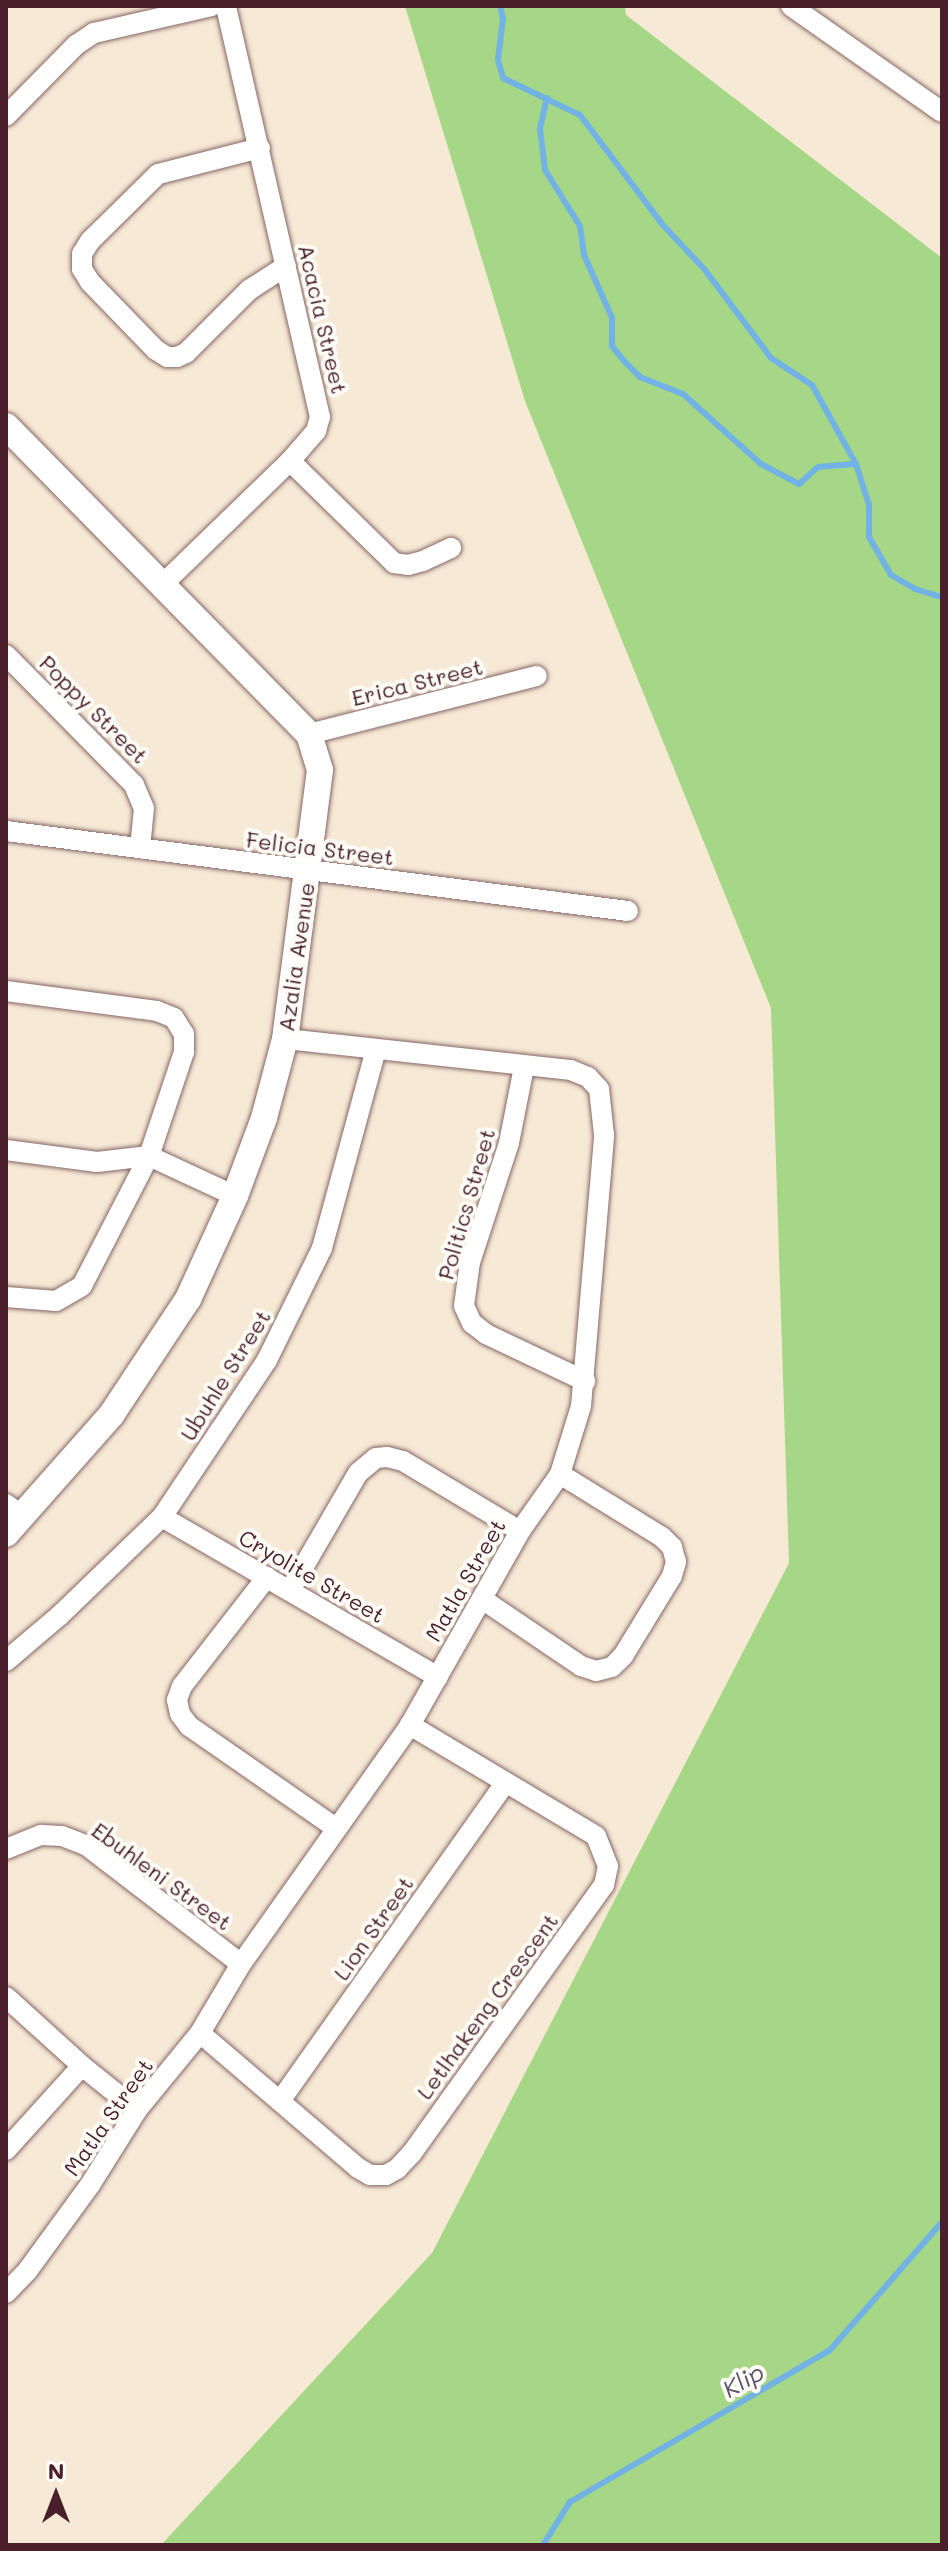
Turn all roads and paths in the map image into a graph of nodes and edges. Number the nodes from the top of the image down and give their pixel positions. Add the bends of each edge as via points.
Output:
1 (212, 6) edge
2 (226, 6) edge
3 (791, 6) edge
4 (942, 112) edge
5 (6, 116) edge
6 (260, 148) junction
7 (286, 266) junction
8 (6, 426) edge
9 (290, 461) junction
10 (451, 548) dead end
11 (163, 584) junction
12 (6, 655) edge
13 (537, 676) dead end
14 (309, 734) junction
15 (6, 831) edge
16 (140, 848) junction
17 (308, 870) junction
18 (628, 911) dead end
19 (6, 991) edge
20 (285, 1039) junction
21 (376, 1049) junction
22 (524, 1067) junction
23 (6, 1150) edge
24 (149, 1156) junction
25 (235, 1196) junction
26 (6, 1297) edge
27 (585, 1381) junction
28 (560, 1474) junction
29 (162, 1517) junction
30 (12, 1518) edge
31 (520, 1531) junction
32 (267, 1577) junction
33 (290, 1590) junction
34 (482, 1599) junction
35 (6, 1661) edge
36 (438, 1677) junction
37 (410, 1725) junction
38 (505, 1783) junction
39 (336, 1828) junction
40 (6, 1849) edge
41 (241, 1964) junction
42 (6, 1997) edge
43 (200, 2033) junction
44 (82, 2066) junction
45 (280, 2101) junction
46 (137, 2110) junction
47 (6, 2150) edge
48 (6, 2293) edge

1 - 5 street via 94,33
2 - 6 street, Acacia Street
3 - 4 street
6 - 7 street, Acacia Street
6 - 7 street via 158,174 90,241 82,254 82,269 156,350 177,357 249,290
7 - 9 street, Acacia Street via 320,417 316,431
8 - 11 street, Azalia Avenue
9 - 10 street via 394,563 408,565
9 - 11 street, Acacia Street
11 - 14 street, Azalia Avenue
12 - 16 street, Poppy Street via 134,785 144,808
13 - 14 street, Erica Street
14 - 17 street, Azalia Avenue via 320,770
15 - 16 street, Felicia Street
16 - 17 street, Felicia Street
17 - 18 street, Felicia Street
17 - 20 street, Azalia Avenue
19 - 24 street via 157,1011 174,1018 184,1034 184,1052
20 - 21 street, Matla Street
20 - 25 street, Azalia Avenue
21 - 22 street, Matla Street
21 - 29 street, Ubuhle Street via 322,1248 308,1279 267,1360
22 - 27 street, Matla Street via 571,1070 588,1077 599,1089 603,1105
22 - 27 street, Politics Street via 509,1143 470,1262 464,1306 472,1323 486,1334
23 - 24 street via 97,1162
24 - 25 street
24 - 26 street via 82,1286 56,1301
25 - 30 street, Azalia Avenue via 188,1299 112,1414
27 - 28 street, Matla Street
28 - 31 street, Matla Street
28 - 34 street via 672,1547 672,1576 623,1656 612,1667 596,1671 581,1666
29 - 32 street, Cryolite Street
29 - 35 street, Ubuhle Street
31 - 33 street via 403,1461 376,1458 358,1473
31 - 34 street, Matla Street
32 - 33 street, Cryolite Street
32 - 39 street via 182,1686 180,1714 189,1726
33 - 36 street, Cryolite Street
34 - 36 street, Matla Street
36 - 37 street, Matla Street
37 - 38 street, Letlhakeng Crescent
37 - 39 street, Matla Street
38 - 45 street, Lion Street
38 - 45 street, Letlhakeng Crescent via 596,1836 608,1866 604,1885 397,2169 370,2175
39 - 41 street, Matla Street
40 - 41 street, Ebuhleni Street via 41,1835 86,1845
41 - 43 street, Matla Street
42 - 44 street
43 - 45 street, Letlhakeng Crescent
43 - 46 street, Matla Street
44 - 46 street
44 - 47 street
46 - 48 street, Matla Street via 90,2185

